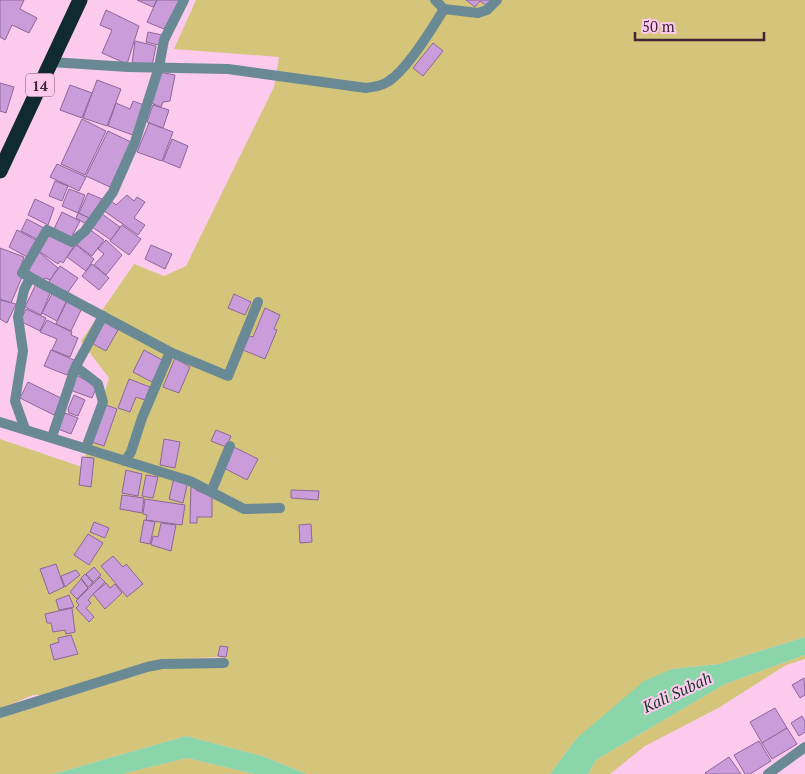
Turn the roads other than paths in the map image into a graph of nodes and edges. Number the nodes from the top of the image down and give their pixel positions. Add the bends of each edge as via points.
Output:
1 (80, 0) edge
2 (184, 0) edge
3 (435, 0) edge
4 (497, 0) edge
5 (444, 9) junction
6 (51, 62) junction
7 (159, 67) junction
8 (0, 171) edge
9 (30, 278) junction
10 (258, 302) dead end
11 (103, 316) junction
12 (170, 352) junction
13 (76, 367) junction
14 (0, 422) edge
15 (25, 429) junction
16 (52, 437) junction
17 (230, 446) dead end
18 (86, 448) junction
19 (125, 461) junction
20 (211, 492) junction
21 (280, 508) dead end
22 (224, 663) dead end
23 (0, 713) edge
24 (805, 747) edge
25 (768, 774) edge

1 - 6 highway, 14
2 - 7 street via 164,40
3 - 5 street
4 - 5 street via 487,10 478,13
5 - 7 street via 432,30 395,76 377,86 366,88 228,69
6 - 7 street
6 - 8 highway, 14
7 - 9 street via 135,142 113,192 85,231 72,242 47,230 23,270 22,273
9 - 11 street
9 - 15 street via 18,317 23,351 15,401
10 - 12 street via 228,376
11 - 12 street
11 - 13 street
12 - 19 street
13 - 16 street
13 - 18 street via 98,384 103,402
14 - 15 street
15 - 16 street
16 - 18 street
17 - 20 street
18 - 19 street
19 - 20 street via 190,481
20 - 21 street via 244,509
22 - 23 street via 148,667
24 - 25 street

